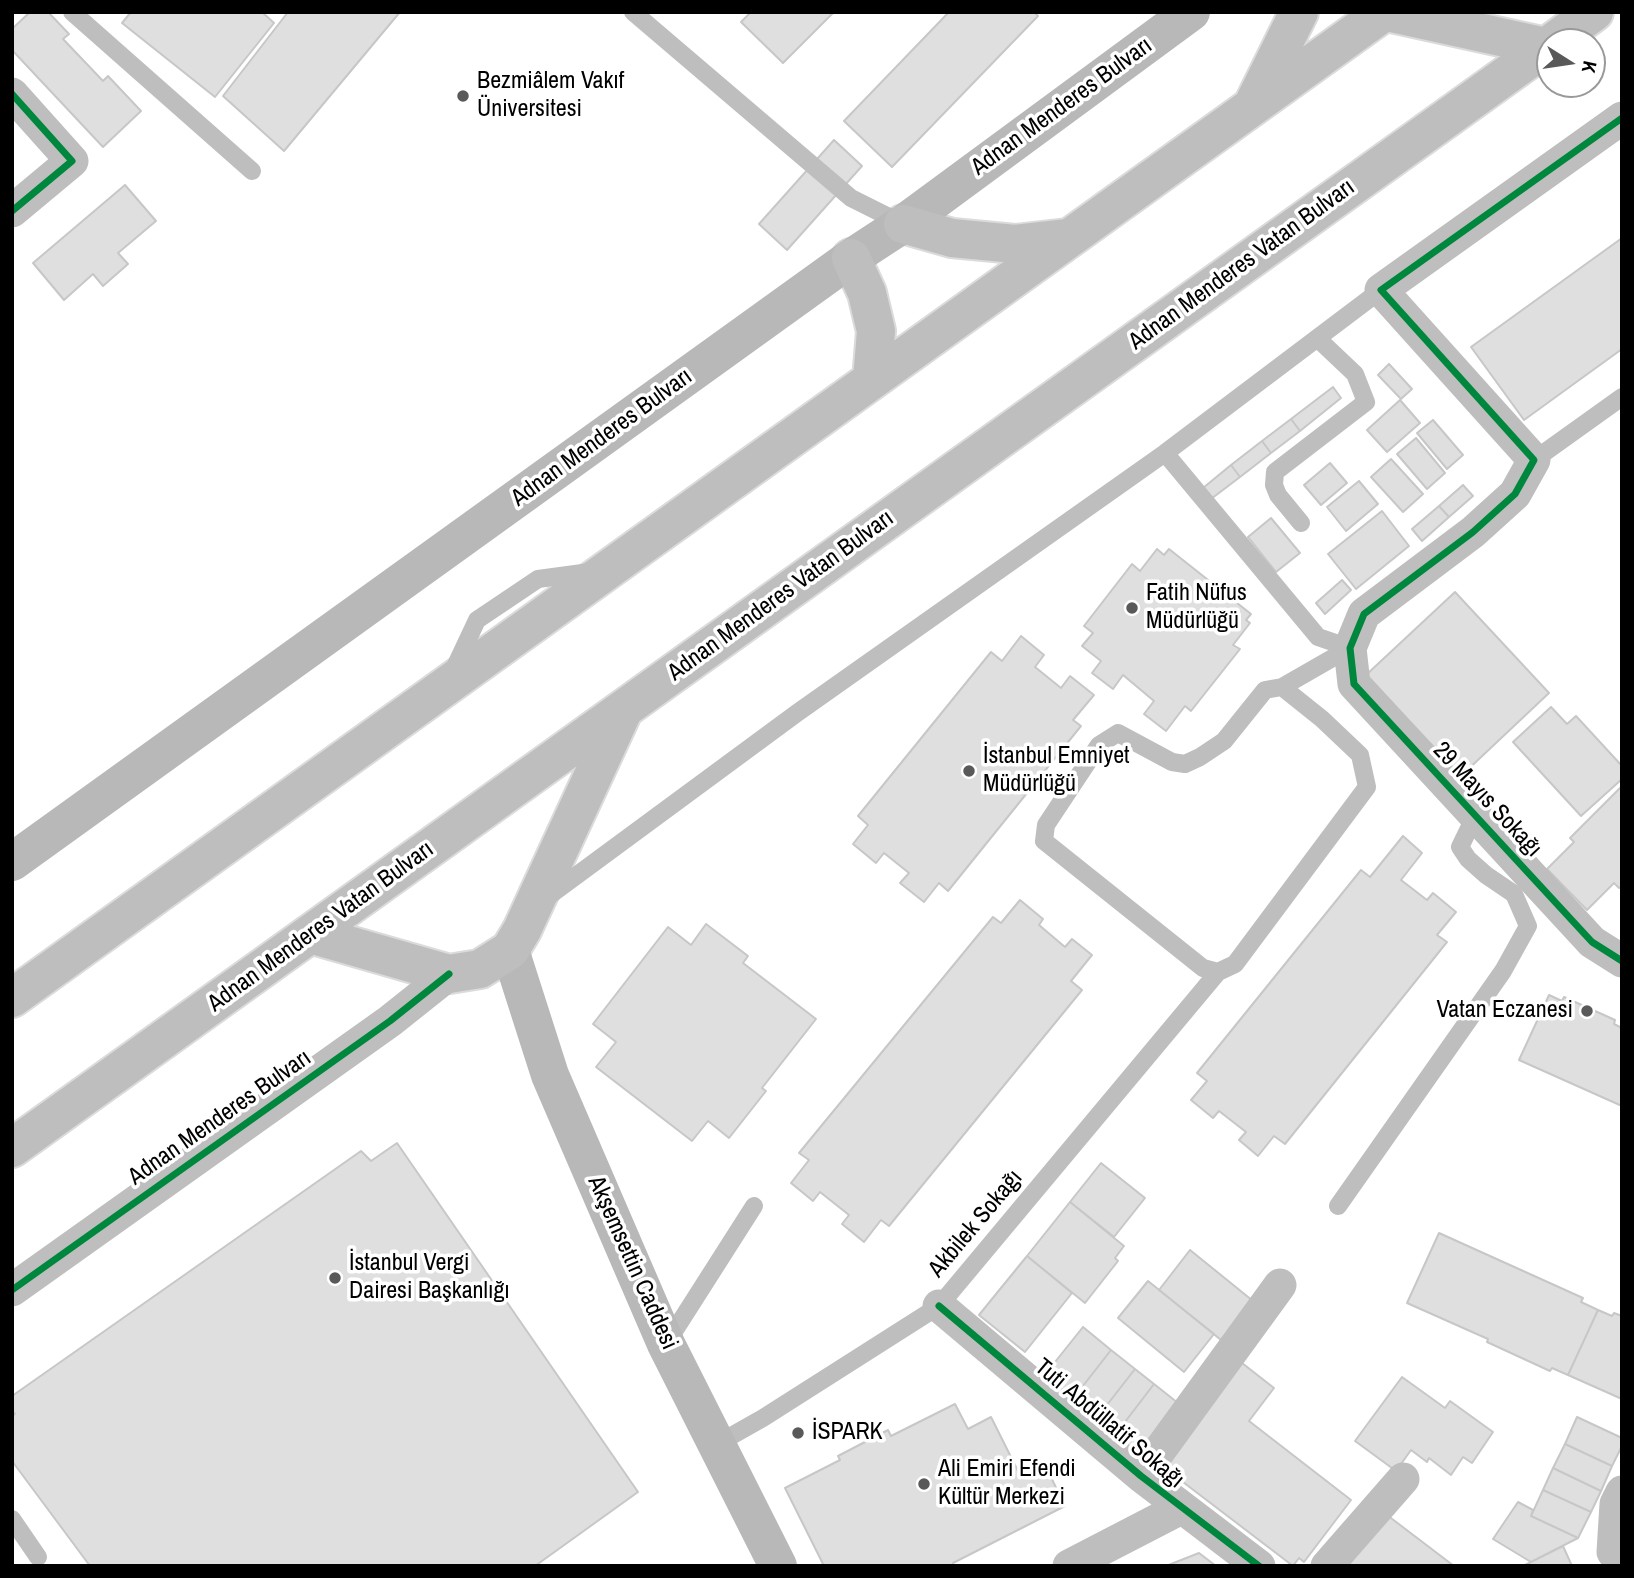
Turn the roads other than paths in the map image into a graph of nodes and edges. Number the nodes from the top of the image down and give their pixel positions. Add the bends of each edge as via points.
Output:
1 (72, 12) edge
2 (633, 12) edge
3 (1191, 12) edge
4 (1299, 12) edge
5 (1386, 12) edge
6 (1594, 12) edge
7 (1572, 28) edge
8 (1536, 41) edge
9 (1536, 53) edge
10 (12, 94) edge
11 (1251, 109) junction
12 (1622, 118) edge
13 (252, 171) dead end
14 (12, 211) edge
15 (903, 224) junction
16 (1073, 237) junction
17 (851, 258) junction
18 (1381, 290) junction
19 (1317, 338) junction
20 (872, 380) junction
21 (1622, 397) edge
22 (1165, 453) junction
23 (1534, 460) junction
24 (1301, 523) dead end
25 (1350, 648) junction
26 (1282, 687) junction
27 (623, 710) junction
28 (1475, 816) junction
29 (12, 862) edge
30 (532, 908) junction
31 (310, 934) junction
32 (510, 950) junction
33 (1622, 961) edge
34 (1217, 972) junction
35 (449, 974) junction
36 (12, 998) edge
37 (12, 1148) edge
38 (754, 1206) dead end
39 (1338, 1206) dead end
40 (1280, 1285) dead end
41 (12, 1290) edge
42 (939, 1306) junction
43 (666, 1343) junction
44 (717, 1444) junction
45 (1141, 1476) junction
46 (1403, 1479) dead end
47 (1622, 1492) edge
48 (1181, 1508) junction
49 (12, 1519) edge
50 (38, 1557) dead end
51 (1622, 1563) edge
52 (778, 1566) edge
53 (1069, 1566) edge
54 (1259, 1566) edge
55 (1326, 1566) edge

1 - 13 lane
2 - 15 lane via 851,198
3 - 15 main road, Adnan Menderes Bulvarı
4 - 11 main road
5 - 8 main road
5 - 11 main road
6 - 7 main road, Adnan Menderes Vatan Bulvarı
9 - 27 main road, Adnan Menderes Vatan Bulvarı
10 - 14 street via 72,161
11 - 16 main road
12 - 18 street
15 - 16 main road via 952,238 1015,244
15 - 17 main road, Adnan Menderes Bulvarı
16 - 20 main road
17 - 20 main road via 867,293 876,331
17 - 29 main road, Adnan Menderes Bulvarı
18 - 19 lane
18 - 23 street
19 - 22 lane
19 - 24 lane via 1355,374 1366,402 1275,472 1278,495
20 - 36 main road
21 - 23 lane
22 - 25 lane via 1318,636
22 - 30 lane via 797,713
23 - 25 street via 1515,494 1364,614
25 - 26 lane
25 - 28 street, 29 Mayıs Sokağı via 1354,684
26 - 34 lane, Akbilek Sokağı via 1360,755 1367,787 1235,964
26 - 34 lane via 1265,690 1224,741 1185,764 1172,762 1118,733 1099,745 1046,825 1044,841 1203,968
27 - 30 main road
27 - 31 main road, Adnan Menderes Vatan Bulvarı
28 - 33 street, 29 Mayıs Sokağı via 1592,942
28 - 39 lane via 1460,847 1486,875 1514,894 1528,926 1503,971
30 - 32 main road
31 - 35 main road
31 - 37 main road, Adnan Menderes Vatan Bulvarı
32 - 35 main road via 480,969
32 - 43 main road, Akşemsettin Caddesi via 550,1076
34 - 42 lane, Akbilek Sokağı
35 - 41 street, Adnan Menderes Bulvarı via 390,1021
38 - 43 lane
40 - 45 street
42 - 44 lane, Akbilek Sokağı
42 - 45 street, Tuti Abdüllatif Sokağı
43 - 44 main road, Akşemsettin Caddesi
44 - 52 main road, Akşemsettin Caddesi
45 - 48 street, Tuti Abdüllatif Sokağı
46 - 55 street
47 - 51 street via 1616,1503 1613,1552
48 - 53 street
48 - 54 street, Tuti Abdüllatif Sokağı
49 - 50 lane

